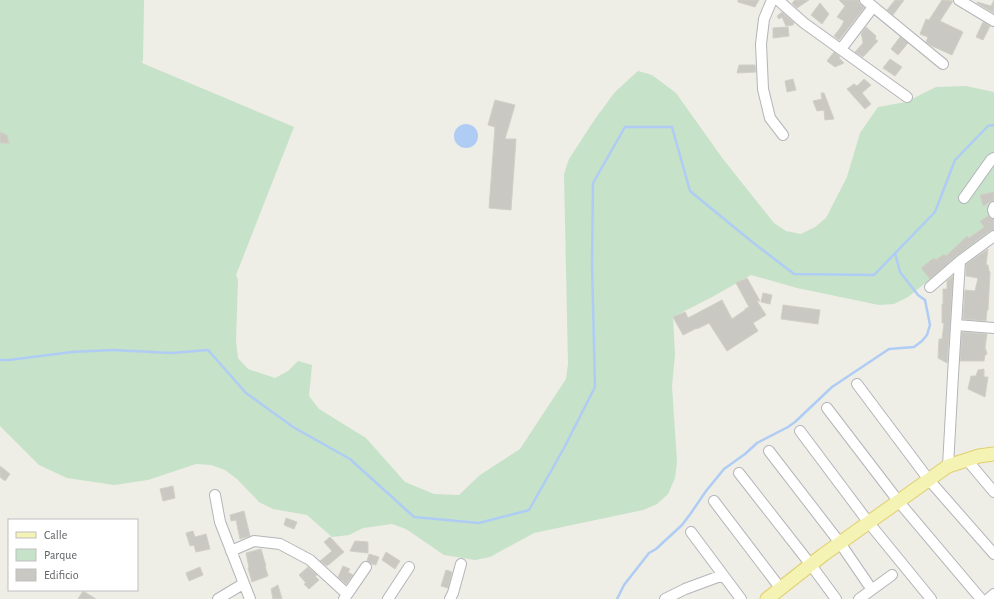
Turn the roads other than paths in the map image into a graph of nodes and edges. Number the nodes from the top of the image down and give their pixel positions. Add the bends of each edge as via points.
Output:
1 (772, 0) edge
2 (778, 0) edge
3 (865, 0) edge
4 (959, 0) edge
5 (975, 4) edge
6 (873, 7) junction
7 (994, 21) edge
8 (841, 49) junction
9 (943, 64) dead end
10 (907, 97) dead end
11 (783, 135) dead end
12 (994, 158) edge
13 (964, 198) dead end
14 (994, 207) edge
15 (994, 213) edge
16 (994, 236) edge
17 (960, 261) junction
18 (930, 287) dead end
19 (956, 325) junction
20 (994, 328) edge
21 (857, 384) dead end
22 (827, 408) dead end
23 (800, 430) dead end
24 (769, 451) dead end
25 (994, 454) edge
26 (967, 460) junction
27 (948, 466) junction
28 (738, 472) dead end
29 (929, 480) junction
30 (994, 492) edge
31 (215, 495) dead end
32 (714, 501) dead end
33 (899, 502) junction
34 (869, 523) junction
35 (691, 532) dead end
36 (840, 544) junction
37 (231, 552) junction
38 (994, 554) edge
39 (461, 564) dead end
40 (811, 565) junction
41 (366, 567) dead end
42 (409, 567) dead end
43 (723, 575) junction
44 (892, 575) dead end
45 (243, 584) junction
46 (868, 584) dead end
47 (781, 589) junction
48 (994, 594) edge
49 (345, 596) edge
50 (218, 599) edge
51 (250, 599) edge
52 (388, 599) edge
53 (450, 599) edge
54 (665, 599) edge
55 (740, 599) edge
56 (767, 599) edge
57 (836, 599) edge
58 (859, 599) edge
59 (931, 599) edge
60 (981, 599) edge
61 (988, 599) edge

1 - 11 street via 764,19 761,44 763,89 770,118
2 - 8 street via 804,23
3 - 6 street
4 - 5 street
5 - 7 street
6 - 8 street
6 - 9 street
8 - 10 street
12 - 13 street
14 - 15 street
16 - 17 street
17 - 18 street
17 - 19 street
19 - 20 street
19 - 27 street
21 - 29 street
22 - 33 street
23 - 34 street
24 - 36 street
25 - 26 main road
26 - 27 main road
26 - 30 street
27 - 29 main road
28 - 40 street
29 - 33 main road
29 - 38 street
31 - 37 street via 220,522
32 - 47 street
33 - 34 main road
33 - 60 street
34 - 36 main road
34 - 59 street
35 - 43 street
36 - 40 main road
36 - 46 street
37 - 45 street
37 - 49 street via 254,541 280,544 310,560
39 - 53 street
40 - 47 main road
40 - 57 street
41 - 49 street
42 - 52 street
43 - 54 street
43 - 55 street
44 - 58 street
45 - 50 street
45 - 51 street
47 - 56 main road
48 - 61 street

